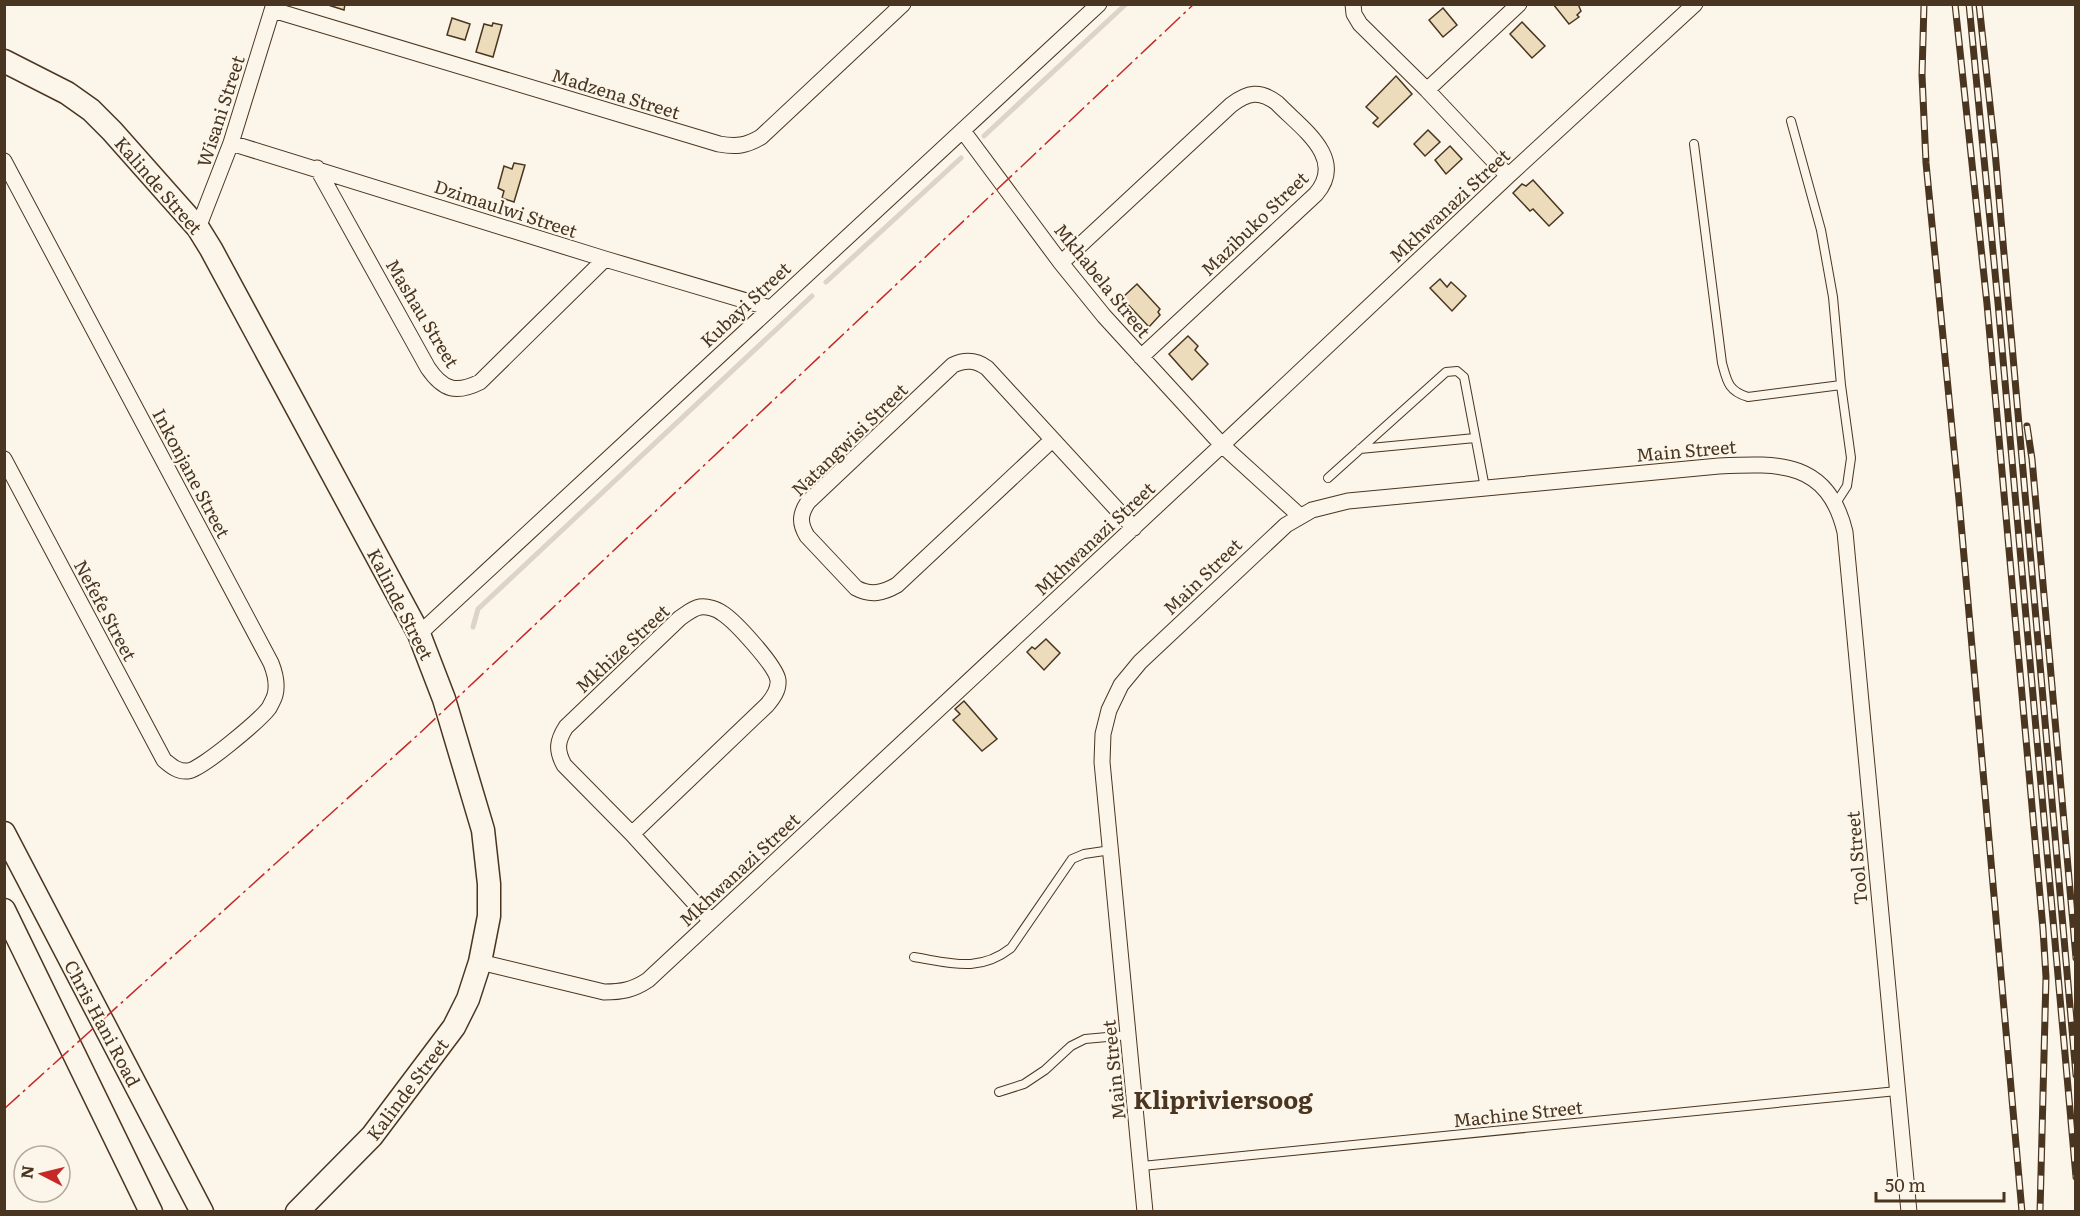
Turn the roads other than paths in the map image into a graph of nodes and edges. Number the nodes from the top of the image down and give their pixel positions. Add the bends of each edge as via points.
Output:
1 (903, 4) edge
2 (1099, 4) edge
3 (1353, 4) edge
4 (1519, 4) edge
5 (1695, 4) edge
6 (274, 7) edge
7 (4, 61) edge
8 (1427, 90) junction
9 (1791, 121) dead end
10 (963, 131) junction
11 (231, 143) junction
12 (1694, 144) dead end
13 (4, 160) edge
14 (317, 168) junction
15 (1508, 176) junction
16 (198, 228) junction
17 (605, 260) junction
18 (1061, 263) junction
19 (770, 308) junction
20 (1141, 357) junction
21 (1841, 385) junction
22 (1475, 438) junction
23 (1052, 440) junction
24 (1222, 445) junction
25 (1359, 449) junction
26 (4, 459) edge
27 (1328, 478) dead end
28 (1485, 488) junction
29 (1836, 503) junction
30 (1300, 516) junction
31 (1134, 528) junction
32 (419, 633) junction
33 (180, 771) joint
34 (4, 834) edge
35 (632, 834) junction
36 (1111, 850) junction
37 (4, 910) edge
38 (711, 921) junction
39 (915, 957) dead end
40 (480, 962) junction
41 (1129, 1035) junction
42 (1897, 1091) junction
43 (999, 1092) dead end
44 (1142, 1166) junction
45 (151, 1212) edge
46 (202, 1212) edge
47 (297, 1212) edge
48 (1145, 1212) edge
49 (1909, 1212) edge

1 - 6 street, Madzena Street via 761,137 735,147
2 - 10 street, Kubayi Street
3 - 8 street via 1360,24
4 - 8 street
5 - 15 street, Mkhwanazi Street
6 - 11 street, Wisani Street
7 - 16 street, Kalinde Street via 67,93 90,110
8 - 15 street
9 - 21 lane via 1828,263
10 - 18 street, Mkhabela Street
10 - 19 street, Kubayi Street
11 - 14 street, Dzimaulwi Street
11 - 16 street, Wisani Street
12 - 21 lane via 1727,382 1736,393 1748,397
13 - 33 street, Inkonjane Street via 275,674 276,687 269,707 206,763
14 - 17 street, Dzimaulwi Street
14 - 17 street, Mashau Street via 428,368 445,386 459,389 480,382
15 - 24 street, Mkhwanazi Street
16 - 32 street, Kalinde Street
17 - 19 street, Dzimaulwi Street
18 - 20 street, Mkhabela Street
18 - 20 street, Mazibuko Street via 1246,95 1261,93 1269,97 1321,149 1328,173 1316,194
19 - 32 street, Kubayi Street
20 - 24 street, Mkhabela Street
21 - 29 lane via 1851,458 1847,486
22 - 25 lane
22 - 25 lane via 1464,377 1456,371 1446,372
22 - 28 lane
23 - 23 street, Natangwisi Street via 987,368 974,361 961,361 808,502 802,528 856,588 865,593 885,592
23 - 31 street, Natangwisi Street
24 - 30 street, Mkhabela Street
24 - 31 street, Mkhwanazi Street
25 - 27 lane
26 - 33 street, Nefefe Street via 157,748
28 - 29 street, Main Street via 1755,464 1802,473 1821,484
28 - 30 street, Main Street via 1348,501
29 - 42 street, Tool Street via 1848,551
30 - 36 street, Main Street via 1259,549 1121,685 1103,734
31 - 38 street, Mkhwanazi Street
32 - 40 street, Kalinde Street via 444,699 483,830 489,916
34 - 46 street, Chris Hani Road
35 - 35 street, Mkhize Street via 564,765 557,745 560,735 680,618 700,607 712,608 730,619 771,663 778,680 777,690 767,705
35 - 38 street, Mkhize Street
36 - 39 lane via 1072,859 1011,948 1000,957 976,965
36 - 41 street, Main Street
37 - 45 street, Chris Hani Road
38 - 40 street, Mkhwanazi Street via 648,980 621,992 590,990
40 - 47 street, Kalinde Street via 454,1028 372,1136
41 - 43 lane via 1084,1040 1024,1084
41 - 44 street, Main Street
42 - 44 lane, Machine Street
42 - 49 street, Tool Street
44 - 48 street, Main Street

